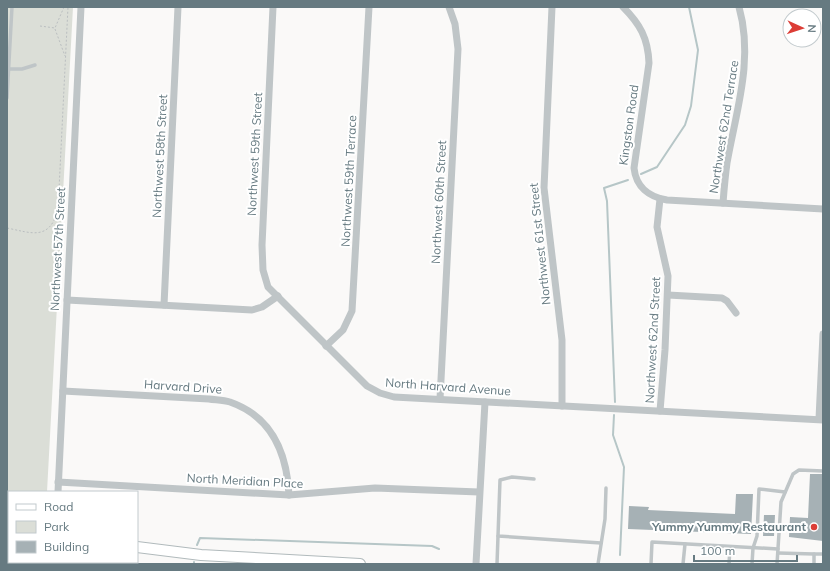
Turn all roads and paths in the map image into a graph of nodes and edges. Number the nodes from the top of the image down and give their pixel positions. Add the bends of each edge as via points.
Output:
1 (12, 7) edge
2 (64, 7) edge
3 (68, 7) edge
4 (81, 7) edge
5 (178, 7) edge
6 (273, 7) edge
7 (369, 7) edge
8 (449, 7) edge
9 (552, 7) edge
10 (623, 7) edge
11 (739, 7) edge
12 (40, 26) dead end
13 (55, 28) junction
14 (66, 57) junction
15 (36, 64) dead end
16 (10, 69) junction
17 (7, 98) edge
18 (660, 199) junction
19 (723, 203) junction
20 (823, 209) edge
21 (7, 228) edge
22 (668, 295) junction
23 (278, 296) junction
24 (67, 300) junction
25 (164, 305) junction
26 (736, 313) dead end
27 (823, 334) edge
28 (326, 346) junction
29 (63, 391) junction
30 (440, 399) junction
31 (485, 402) junction
32 (562, 406) junction
33 (660, 411) junction
34 (821, 419) edge
35 (823, 471) edge
36 (534, 479) dead end
37 (58, 482) junction
38 (606, 488) dead end
39 (58, 491) edge
40 (479, 492) junction
41 (786, 492) junction
42 (289, 495) junction
43 (498, 536) junction
44 (601, 543) junction
45 (685, 544) junction
46 (138, 547) edge
47 (730, 547) junction
48 (752, 548) junction
49 (778, 551) junction
50 (814, 554) junction
51 (823, 554) edge
52 (252, 561) edge
53 (360, 564) edge
54 (476, 564) edge
55 (497, 564) edge
56 (598, 564) edge
57 (651, 564) edge
58 (683, 564) edge
59 (728, 564) edge
60 (752, 564) edge
61 (777, 564) edge
62 (814, 564) edge

1 - 16 lane
2 - 13 path
3 - 14 path
4 - 24 street, Northwest 57th Street
5 - 25 street, Northwest 58th Street
6 - 23 street, Northwest 59th Street via 262,245 263,270 268,287
7 - 28 street, Northwest 59th Terrace via 352,311 343,330
8 - 30 street, Northwest 60th Street via 455,24 458,49
9 - 32 street, Northwest 61st Street via 544,188 562,346
10 - 18 street, Kingston Road via 644,33 649,52 634,173 643,189
11 - 19 street, Northwest 62nd Terrace via 745,43 744,74
12 - 13 path
13 - 14 path
14 - 21 path via 58,210 55,221 49,229 41,233
15 - 16 lane via 22,69
16 - 17 lane
18 - 19 street, Kingston Road
18 - 22 street, Northwest 62nd Street via 657,227 667,267
19 - 20 street, Kingston Road
22 - 26 street via 722,298
22 - 33 street, Northwest 62nd Street
23 - 25 street via 262,307 252,310
23 - 28 street, North Harvard Avenue
24 - 25 street
24 - 29 street, Northwest 57th Street
27 - 34 street
28 - 30 street, North Harvard Avenue via 367,386 380,393 394,397
29 - 37 street, Northwest 57th Street
29 - 42 street, Harvard Drive via 230,402 254,415 280,445 288,471
30 - 31 street, North Harvard Avenue
31 - 32 street, North Harvard Avenue
31 - 40 street
32 - 33 street, North Harvard Avenue
33 - 34 street, North Harvard Avenue
35 - 41 lane via 795,471
36 - 43 lane via 512,477 500,480
37 - 39 street, Northwest 57th Street
37 - 42 street, North Meridian Place
38 - 44 lane
40 - 42 street, North Meridian Place via 375,488
40 - 54 street
41 - 48 lane via 759,489 757,536
41 - 49 lane via 781,502
43 - 44 lane
43 - 55 lane
44 - 56 lane
45 - 47 lane
45 - 57 lane via 652,542
45 - 58 lane
46 - 52 main road
47 - 48 lane
47 - 59 lane
48 - 49 lane
48 - 60 lane
49 - 50 lane
49 - 61 lane
50 - 51 lane
50 - 62 lane
52 - 53 main road

